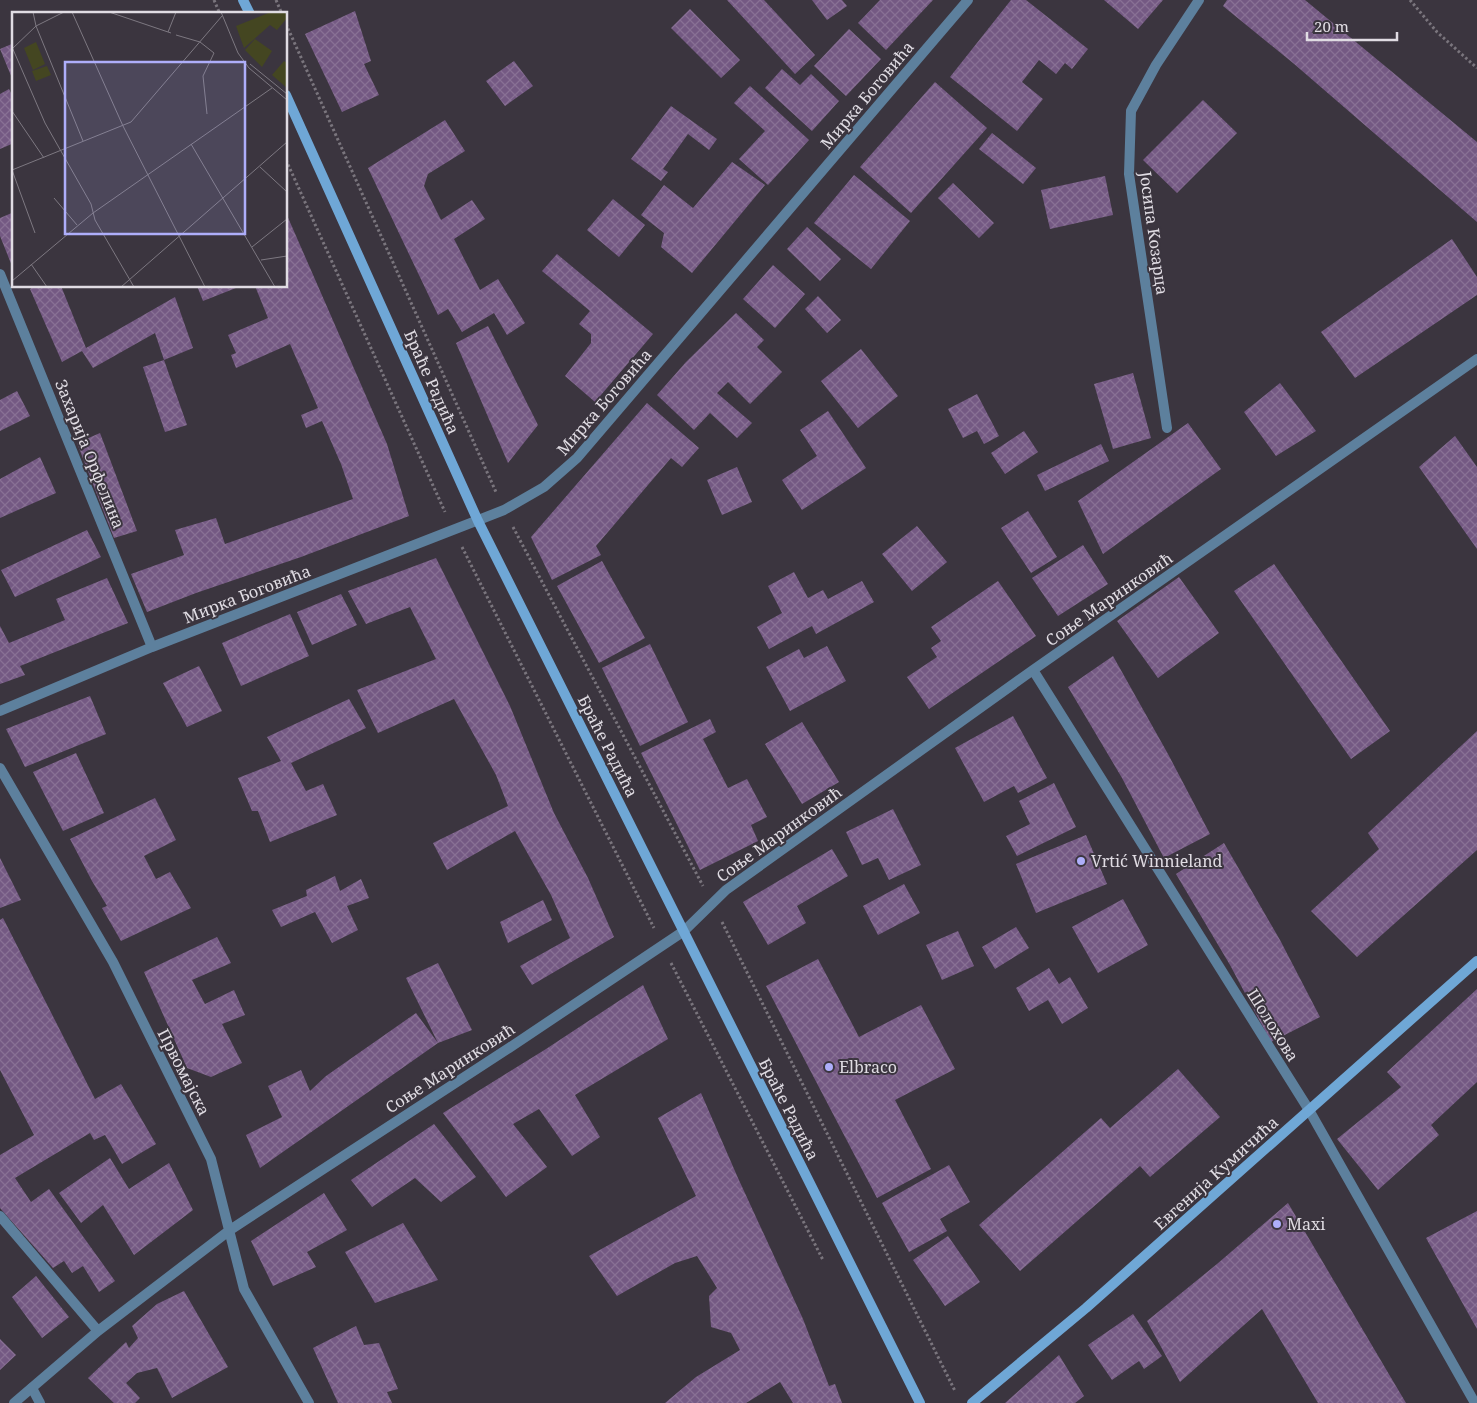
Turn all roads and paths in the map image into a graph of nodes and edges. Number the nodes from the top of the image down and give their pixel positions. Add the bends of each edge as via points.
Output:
1 (214, 0) edge
2 (243, 0) edge
3 (276, 0) edge
4 (968, 0) edge
5 (1200, 0) edge
6 (1410, 0) edge
7 (219, 12) edge
8 (249, 12) edge
9 (281, 12) edge
10 (288, 28) edge
11 (1477, 68) edge
12 (288, 99) edge
13 (0, 274) edge
14 (1477, 359) edge
15 (1167, 428) dead end
16 (504, 510) junction
17 (478, 521) junction
18 (152, 647) junction
19 (1033, 670) junction
20 (0, 711) edge
21 (0, 768) edge
22 (712, 904) junction
23 (684, 931) junction
24 (1477, 961) edge
25 (1308, 1110) junction
26 (0, 1216) edge
27 (230, 1230) junction
28 (98, 1331) junction
29 (32, 1388) junction
30 (956, 1394) dead end
31 (14, 1403) edge
32 (40, 1403) edge
33 (309, 1403) edge
34 (920, 1403) edge
35 (972, 1403) edge
36 (1475, 1403) edge

1 - 7 path
2 - 8 street
3 - 9 path
4 - 16 street, Мирка Боговића via 577,458 544,487
5 - 15 street, Јосипа Козарца via 1156,65 1131,111 1129,174
6 - 11 path via 1437,32
10 - 16 path
12 - 17 street, Браће Радића
13 - 18 street, Захарија Орфелина
14 - 19 street, Соње Маринковић
16 - 17 street, Мирка Боговића
16 - 22 path
17 - 18 street, Мирка Боговића
17 - 23 street, Браће Радића
18 - 20 street, Мирка Боговића
19 - 22 street, Соње Маринковић via 726,890
19 - 25 street, Шолохова
21 - 27 street, Првомајска via 113,962 203,1142 211,1159
22 - 23 street, Соње Маринковић
22 - 30 path
23 - 27 street, Соње Маринковић
23 - 34 street, Браће Радића
24 - 25 street, Евгенија Кумичића
25 - 35 street, Евгенија Кумичића via 1086,1308
25 - 36 street, Шолохова
26 - 28 street
27 - 28 street, Соње Маринковић
27 - 33 street, Првомајска via 244,1289
28 - 29 street, Соње Маринковић
29 - 31 street, Соње Маринковић
29 - 32 street

